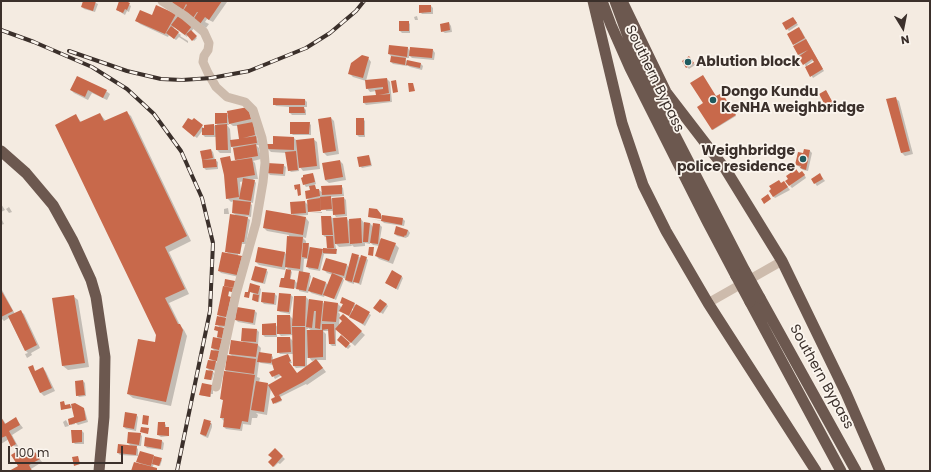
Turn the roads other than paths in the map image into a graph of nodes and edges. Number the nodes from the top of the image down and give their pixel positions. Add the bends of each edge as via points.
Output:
1 (162, 1) edge
2 (593, 1) edge
3 (602, 1) edge
4 (615, 1) edge
5 (622, 1) edge
6 (1, 151) edge
7 (782, 262) junction
8 (740, 273) junction
9 (755, 300) junction
10 (708, 303) junction
11 (216, 387) dead end
12 (99, 471) edge
13 (816, 471) edge
14 (841, 471) edge
15 (856, 471) edge
16 (880, 471) edge

1 - 11 street via 204,32 209,43 202,62 216,87 227,98 245,102 253,110 264,150 263,182 256,223 236,294
2 - 10 highway via 622,123 643,185 666,231
3 - 8 highway, Southern Bypass via 630,68 707,221
4 - 8 highway, Southern Bypass via 648,83
5 - 7 highway via 666,92 726,170
6 - 12 highway via 26,173 53,205 91,280 105,357 104,417
7 - 10 street
7 - 16 highway via 846,393
8 - 9 highway, bridge
9 - 14 highway, Southern Bypass
9 - 15 highway, Southern Bypass
10 - 13 highway

